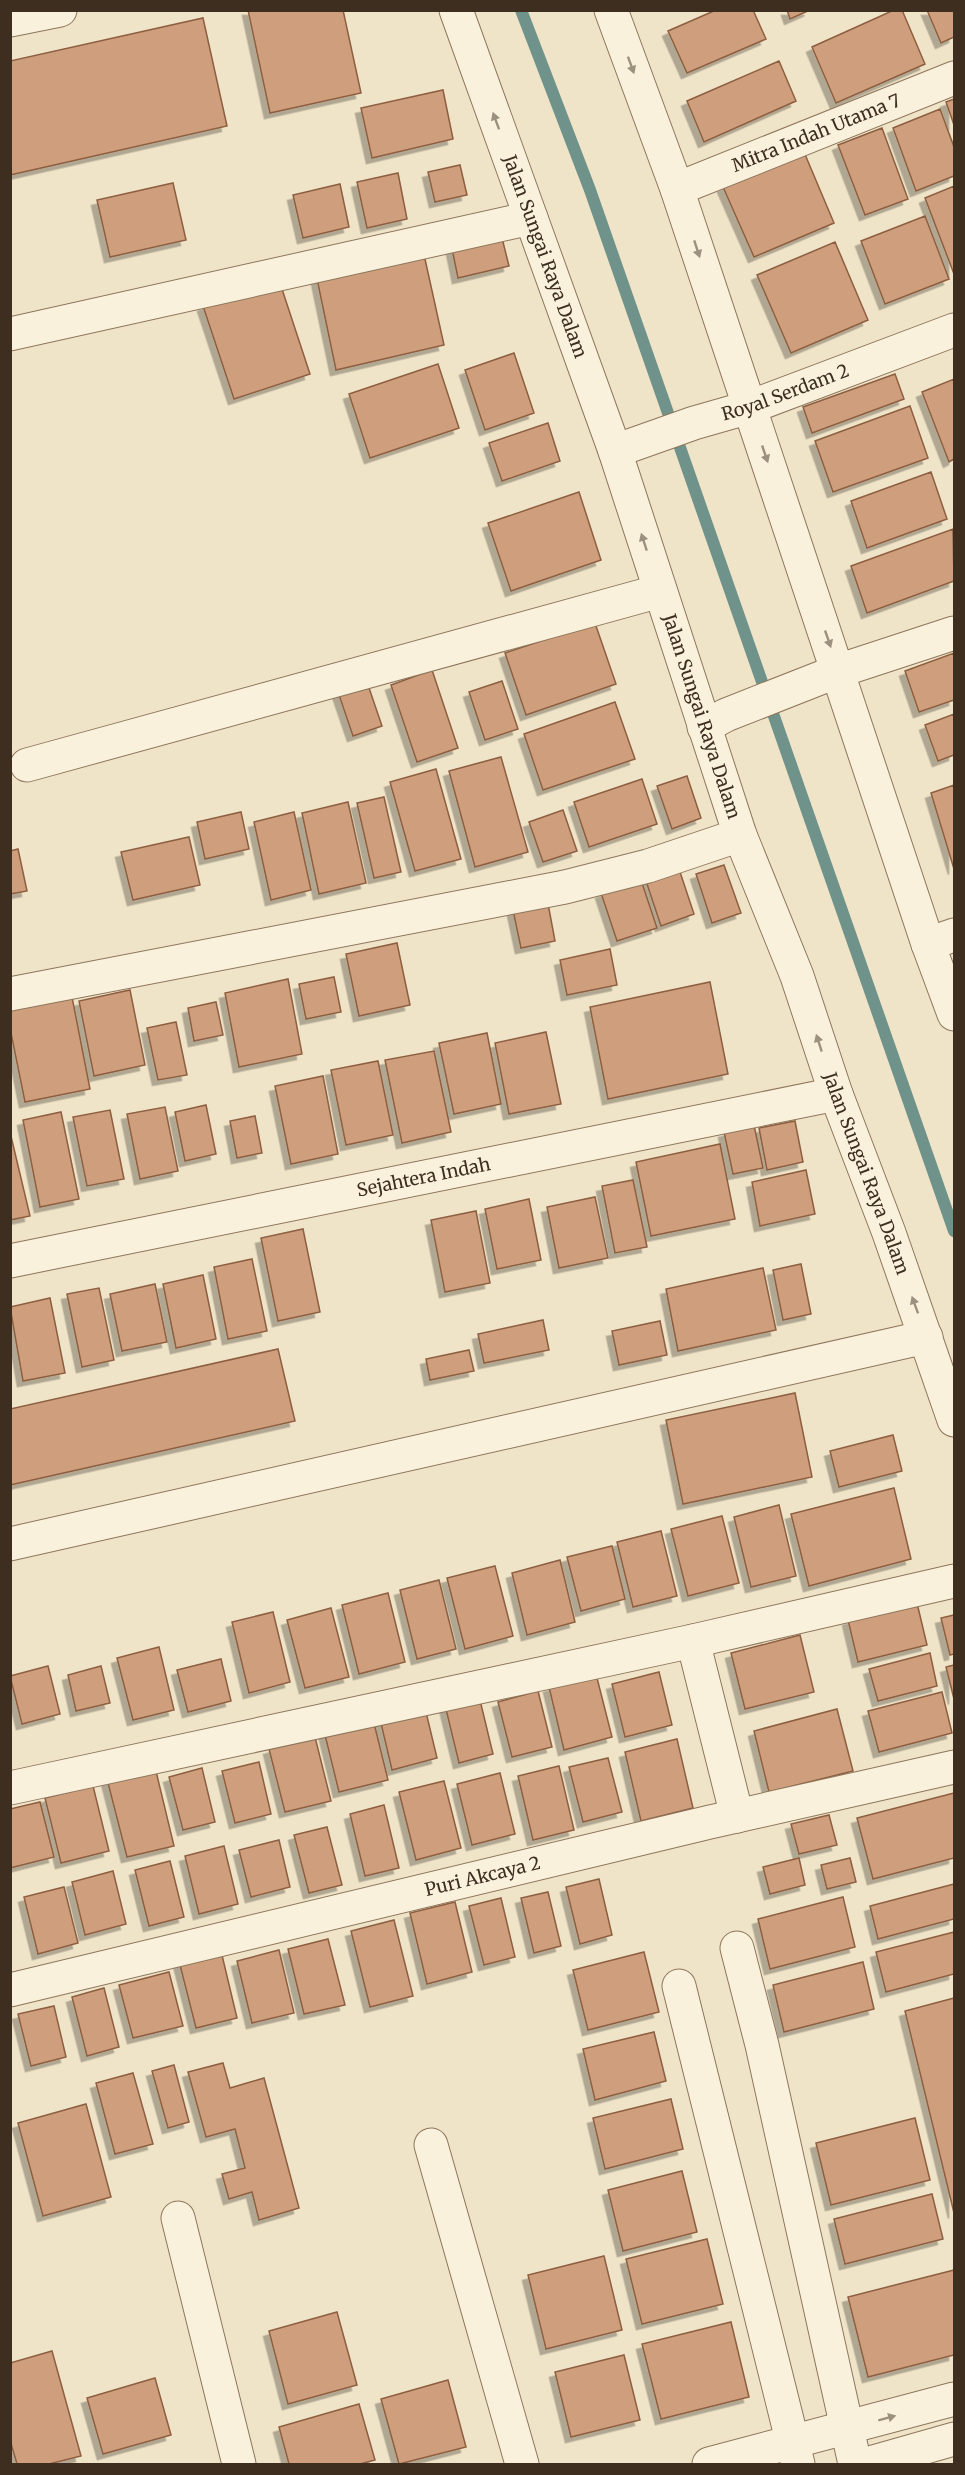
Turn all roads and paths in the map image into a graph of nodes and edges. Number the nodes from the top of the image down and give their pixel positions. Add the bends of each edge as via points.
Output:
1 (60, 10) edge
2 (456, 10) edge
3 (611, 10) edge
4 (10, 20) edge
5 (954, 78) edge
6 (677, 189) junction
7 (531, 218) junction
8 (954, 330) edge
9 (10, 334) edge
10 (750, 407) junction
11 (629, 446) junction
12 (660, 591) junction
13 (954, 633) edge
14 (838, 671) junction
15 (715, 721) junction
16 (27, 765) dead end
17 (740, 836) junction
18 (941, 939) edge
19 (10, 994) edge
20 (954, 1014) edge
21 (836, 1094) junction
22 (10, 1261) edge
23 (926, 1337) junction
24 (954, 1420) edge
25 (10, 1544) edge
26 (954, 1581) edge
27 (693, 1641) junction
28 (954, 1767) edge
29 (10, 1788) edge
30 (736, 1816) junction
31 (737, 1948) dead end
32 (679, 1986) dead end
33 (10, 1990) edge
34 (431, 2145) dead end
35 (178, 2218) dead end
36 (954, 2399) edge
37 (847, 2429) junction
38 (954, 2439) edge
39 (795, 2454) edge
40 (239, 2464) edge
41 (522, 2464) edge
42 (709, 2464) edge
43 (855, 2464) edge
44 (866, 2464) edge

1 - 4 street
7 -> 2 street, Jalan Sungai Raya Dalam
3 -> 6 street
5 - 6 street, Mitra Indah Utama 7
6 -> 10 street
7 - 9 street
7 - 11 street, Jalan Sungai Raya Dalam
8 - 10 street, Royal Serdam 2
10 - 11 street, Royal Serdam 2
10 -> 14 street
12 -> 11 street, Jalan Sungai Raya Dalam
12 - 15 street, Jalan Sungai Raya Dalam
12 - 16 street
13 - 14 street
14 - 15 street
14 - 18 street
15 - 17 street, Jalan Sungai Raya Dalam
17 - 19 street via 648,866 565,887
21 -> 17 street, Jalan Sungai Raya Dalam via 797,976
18 - 20 street
21 - 22 street, Sejahtera Indah
23 -> 21 street, Jalan Sungai Raya Dalam
23 - 24 street, Jalan Sungai Raya Dalam
23 - 25 street
26 - 27 street
27 - 29 street
27 - 30 street
28 - 30 street, Puri Akcaya 2
30 - 33 street, Puri Akcaya 2
31 - 37 street
32 - 39 street
34 - 41 street
35 - 40 street
37 -> 36 street
37 - 39 street
37 - 43 street
38 - 44 street
39 - 42 street

